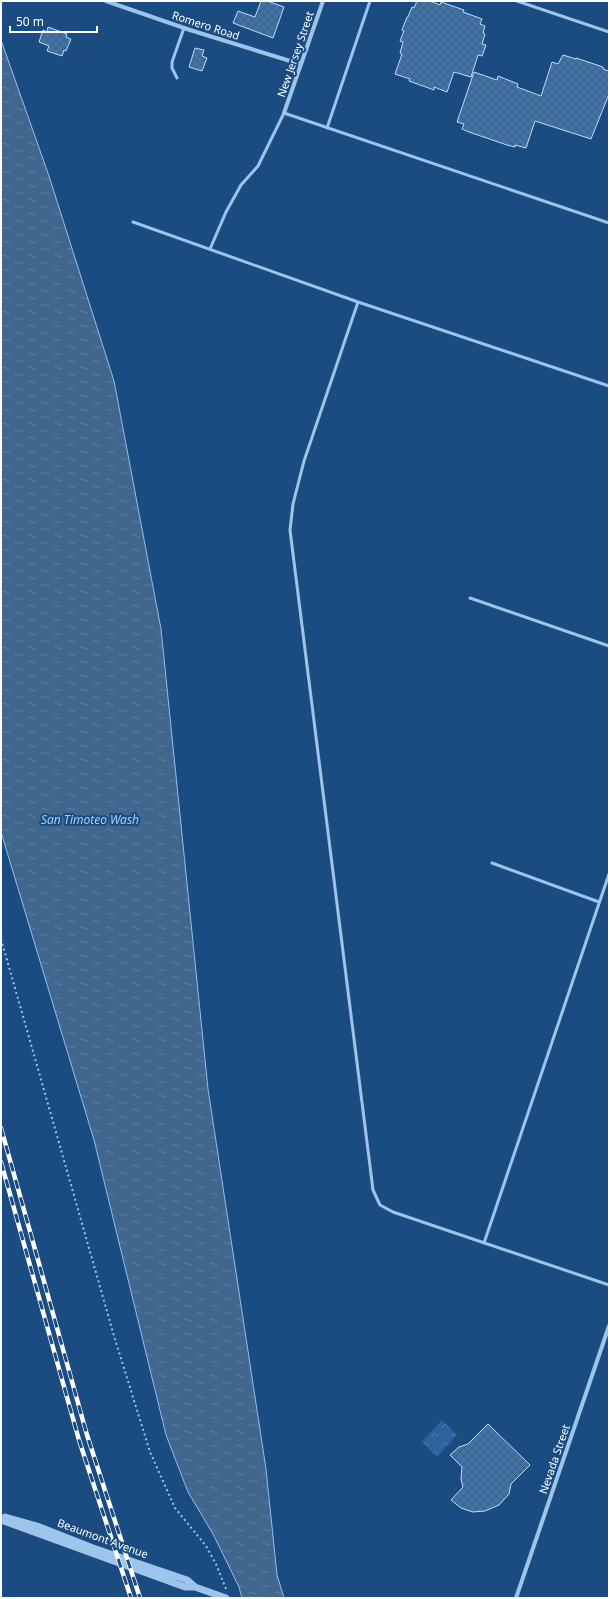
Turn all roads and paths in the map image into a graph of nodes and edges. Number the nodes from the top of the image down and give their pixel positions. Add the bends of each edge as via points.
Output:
1 (106, 1) edge
2 (323, 1) edge
3 (370, 1) edge
4 (517, 1) edge
5 (184, 28) junction
6 (609, 32) edge
7 (300, 64) junction
8 (177, 78) dead end
9 (284, 113) junction
10 (326, 128) junction
11 (132, 222) dead end
12 (609, 223) edge
13 (210, 249) junction
14 (358, 302) junction
15 (609, 386) edge
16 (470, 598) dead end
17 (609, 646) edge
18 (492, 863) dead end
19 (609, 874) edge
20 (599, 902) junction
21 (1, 939) edge
22 (484, 1243) junction
23 (609, 1286) edge
24 (609, 1326) edge
25 (1, 1516) edge
26 (1, 1520) edge
27 (195, 1587) junction
28 (226, 1594) edge
29 (516, 1598) edge

1 - 5 street, Romero Road
2 - 7 street, New Jersey Street
3 - 10 lane
4 - 6 lane
5 - 7 street, Romero Road
5 - 8 lane via 172,62
7 - 9 street, New Jersey Street
9 - 10 lane
9 - 13 lane via 258,166 241,185 226,212
10 - 12 lane
11 - 13 lane
13 - 14 lane
14 - 15 lane
14 - 22 lane via 304,461 293,504 290,530 373,1190 380,1205 393,1212
16 - 17 lane
18 - 20 lane
19 - 20 lane
20 - 22 lane
21 - 28 path via 109,1321 150,1452 175,1508 206,1546 216,1564
22 - 23 lane
24 - 29 street, Nevada Street
25 - 27 street, Beaumont Avenue via 37,1526 187,1580
26 - 27 street, Beaumont Avenue via 124,1566 185,1587
27 - 28 street, Beaumont Avenue

